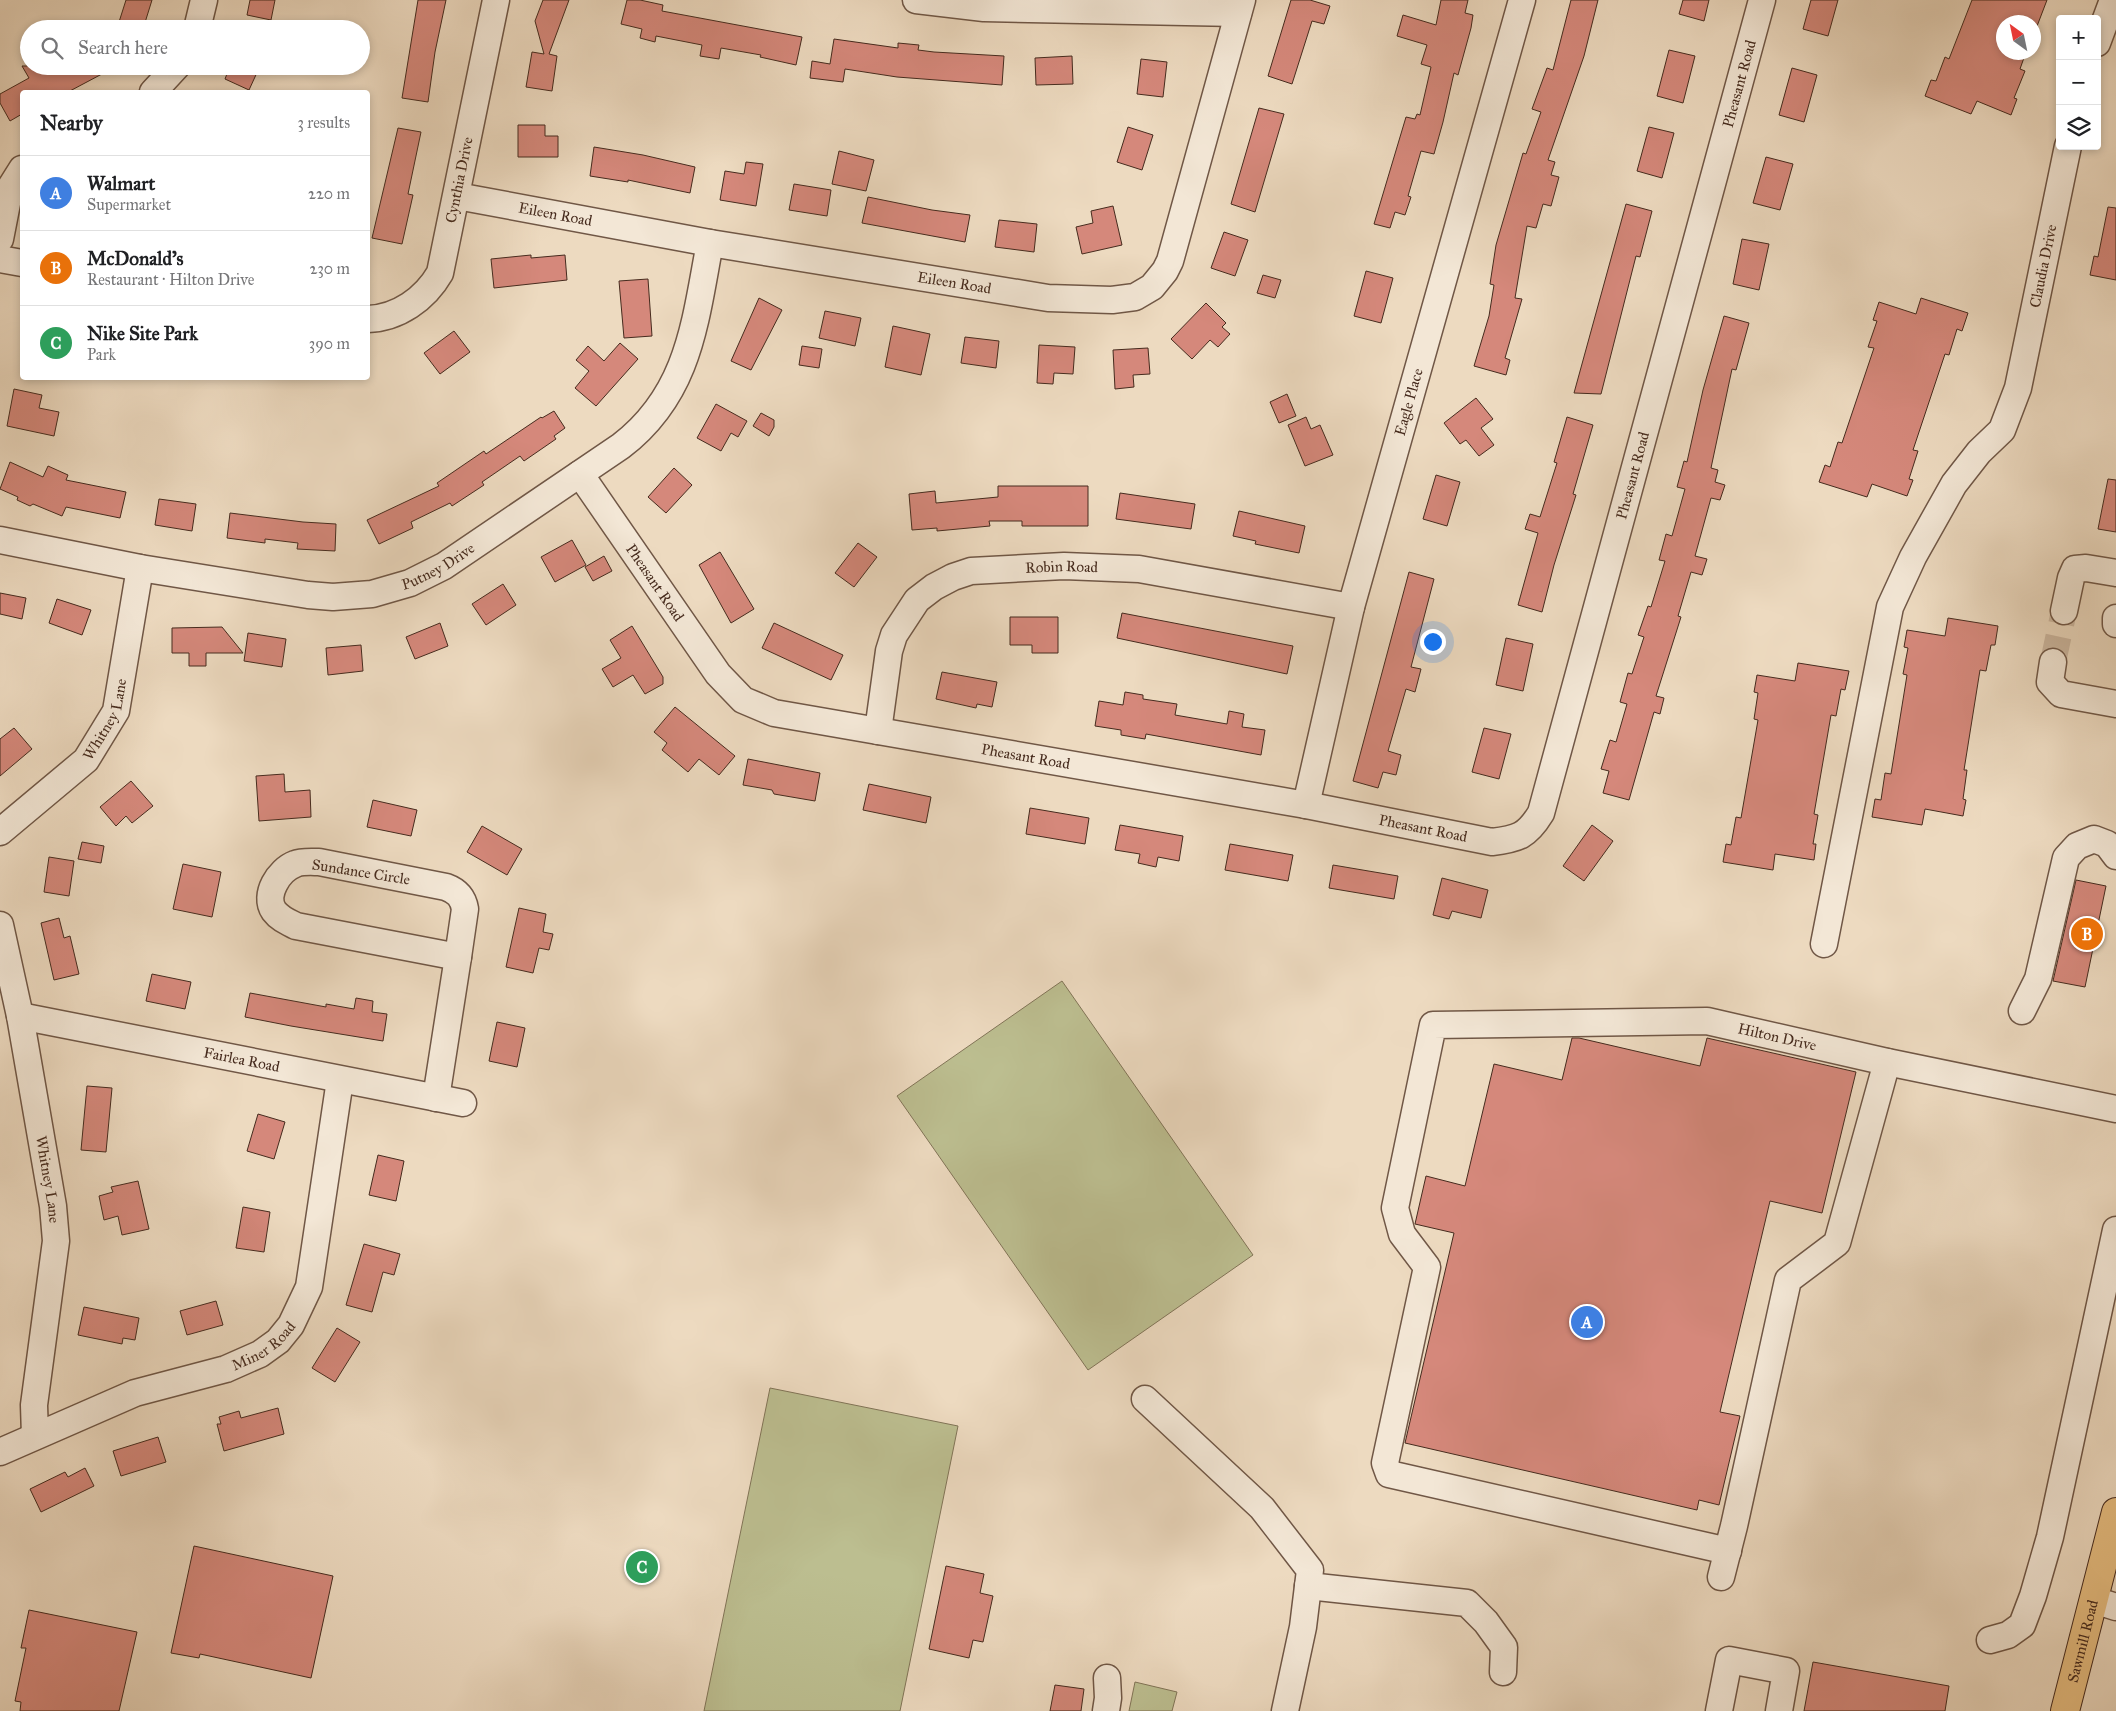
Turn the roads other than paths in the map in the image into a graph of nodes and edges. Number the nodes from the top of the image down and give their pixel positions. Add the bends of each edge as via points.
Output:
1 (204, 0) edge
2 (496, 0) edge
3 (916, 0) edge
4 (1522, 0) edge
5 (1762, 0) edge
6 (2113, 0) edge
7 (1240, 7) edge
8 (199, 20) edge
9 (2101, 32) edge
10 (169, 75) edge
11 (155, 90) edge
12 (2067, 150) edge
13 (20, 172) edge
14 (457, 196) junction
15 (0, 239) edge
16 (710, 243) junction
17 (0, 259) edge
18 (20, 263) edge
19 (370, 319) edge
20 (580, 474) junction
21 (0, 540) edge
22 (140, 568) junction
23 (2116, 573) edge
24 (1351, 607) junction
25 (2064, 611) tunnel mouth
26 (2116, 618) edge
27 (2116, 624) edge
28 (2053, 662) tunnel mouth
29 (2116, 704) edge
30 (878, 730) junction
31 (1306, 805) junction
32 (0, 832) edge
33 (2113, 849) edge
34 (0, 925) edge
35 (1824, 944) dead end
36 (458, 957) junction
37 (2022, 1011) dead end
38 (20, 1016) junction
39 (1887, 1062) junction
40 (340, 1080) junction
41 (436, 1098) junction
42 (464, 1103) dead end
43 (2116, 1109) edge
44 (2116, 1230) edge
45 (1144, 1400) dead end
46 (35, 1436) junction
47 (0, 1452) edge
48 (2116, 1512) edge
49 (1728, 1551) junction
50 (1721, 1577) dead end
51 (1308, 1586) junction
52 (2105, 1604) edge
53 (1990, 1640) dead end
54 (1502, 1672) dead end
55 (1107, 1678) dead end
56 (1106, 1711) edge
57 (1285, 1711) edge
58 (1719, 1711) edge
59 (1779, 1711) edge
60 (2065, 1711) edge

1 - 8 street
2 - 14 street, Cynthia Drive
3 - 7 street via 984,8
4 - 24 street, Eagle Place
5 - 31 street, Pheasant Road via 1537,818 1525,834 1513,840 1492,842
6 - 9 street
7 - 16 street, Eileen Road via 1170,261 1152,287 1135,296 1098,300 1048,298
10 - 11 street
12 - 35 street, Claudia Drive via 2018,388 2002,430 1979,452 1954,484 1913,557 1890,608
13 - 15 street via 10,188
14 - 16 street, Eileen Road
14 - 19 street, Cynthia Drive via 440,273 431,288 398,312
16 - 20 street, Putney Drive via 690,343 682,368 663,402 635,436
17 - 18 street
20 - 22 street, Putney Drive via 444,566 410,583 372,594 308,595
20 - 30 street, Pheasant Road via 718,674 736,694 774,713
21 - 22 street, Putney Drive
22 - 32 street, Whitney Lane via 116,711 86,760
23 - 25 street via 2075,569
24 - 30 street, Robin Road via 1139,569 1064,566 970,571 934,587 917,600 898,628 889,651
24 - 31 street, Eagle Place
26 - 27 street
28 - 29 street via 2050,682 2061,694
30 - 31 street, Pheasant Road
33 - 37 street via 2094,839 2077,846 2066,858 2038,979
34 - 38 street, Whitney Lane
36 - 36 street, Sundance Circle via 296,926 282,920 273,909 275,880 283,870 297,863 319,862 454,890 466,909
36 - 41 street, Sundance Circle
38 - 40 street, Fairlea Road
38 - 46 street, Whitney Lane via 56,1240 34,1405
39 - 43 street, Hilton Drive
39 - 49 street via 1837,1243 1788,1280
39 - 49 street, Hilton Drive via 1707,1021 1433,1025 1396,1208 1402,1234 1427,1267 1385,1463 1389,1474
40 - 41 street, Fairlea Road
40 - 46 street, Miner Road via 309,1287 291,1325 278,1341 260,1354 226,1369 135,1393
41 - 42 street, Fairlea Road
44 - 53 street via 2050,1536 2033,1596 2022,1626 2008,1635
45 - 51 street via 1262,1508 1310,1570
46 - 47 street, Miner Road
48 - 52 main road, Sawmill Road
49 - 50 street
51 - 54 street via 1467,1603 1504,1647
51 - 57 street via 1303,1627
52 - 60 main road, Sawmill Road
55 - 56 street
58 - 59 street via 1729,1660 1786,1671

